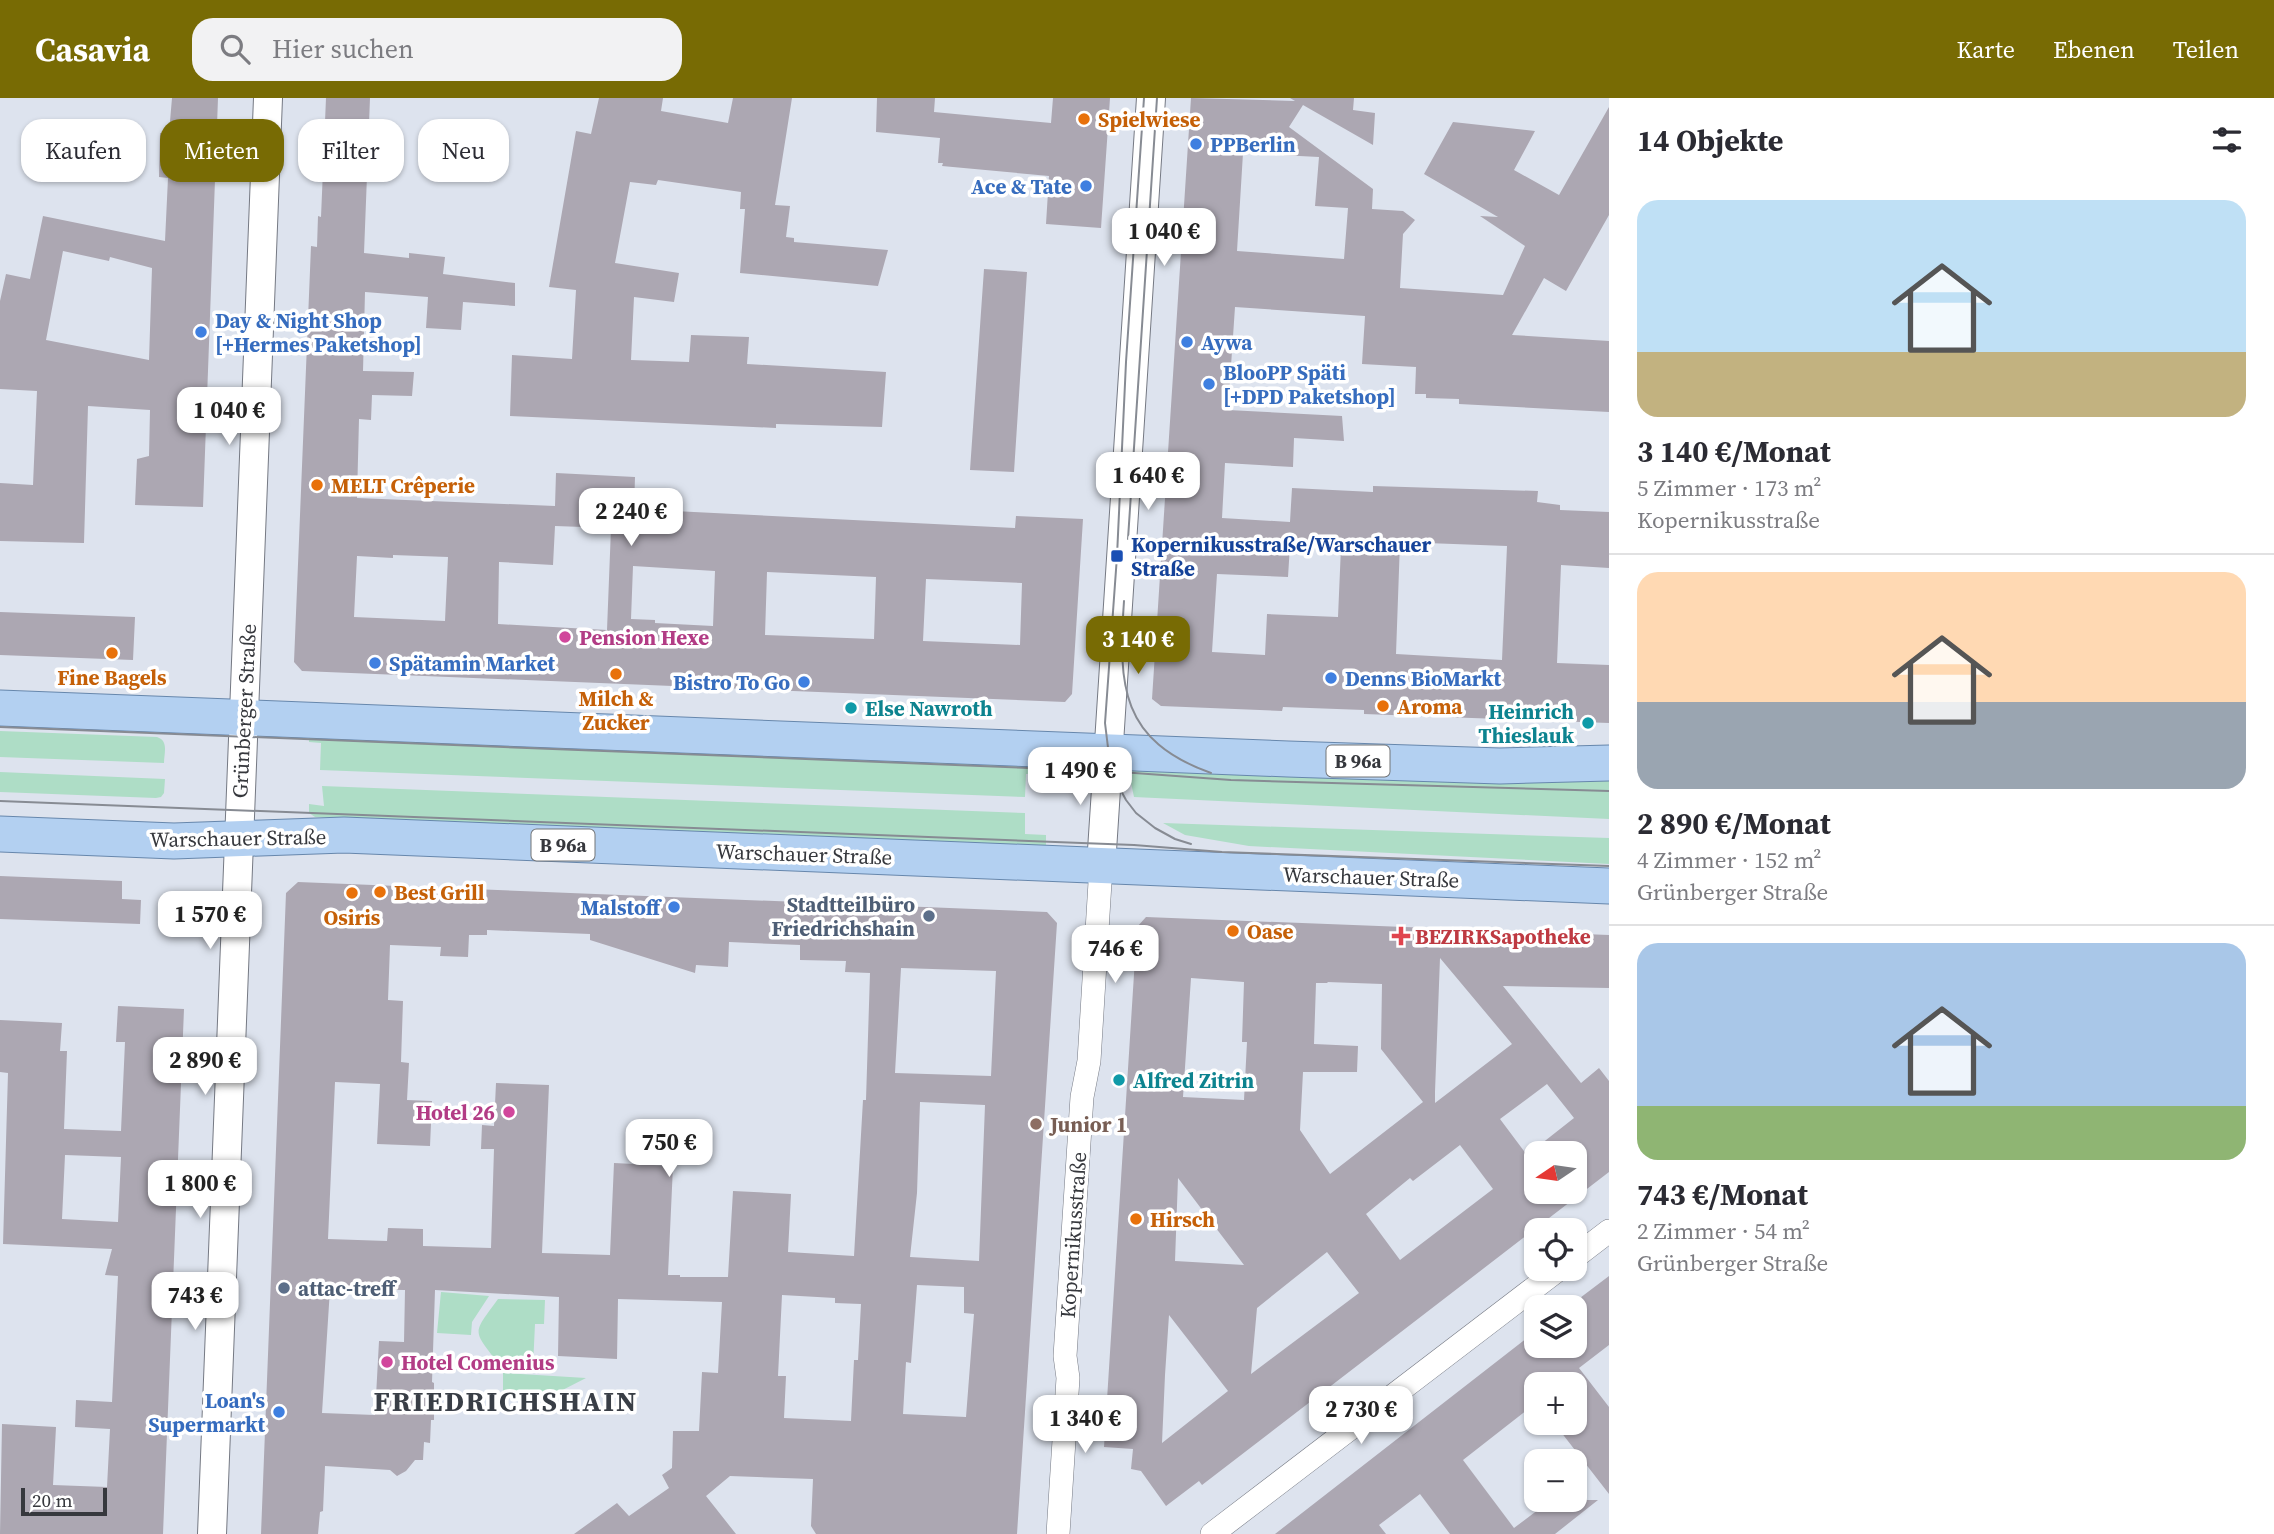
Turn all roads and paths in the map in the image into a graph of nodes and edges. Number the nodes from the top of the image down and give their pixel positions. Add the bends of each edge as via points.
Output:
1 (268, 98) edge
2 (1151, 98) edge
3 (0, 708) edge
4 (243, 717) junction
5 (1108, 752) junction
6 (1609, 763) edge
7 (0, 834) edge
8 (238, 839) junction
9 (1101, 866) junction
10 (1609, 886) edge
11 (1609, 1231) edge
12 (1587, 1247) edge
13 (1543, 1281) edge
14 (212, 1534) edge
15 (1058, 1534) edge
16 (1212, 1534) edge

1 - 4 street, Grünberger Straße
2 - 5 street, Kopernikusstraße
3 - 4 main road, B 96a
4 - 5 main road, B 96a
4 - 8 street, Grünberger Straße
5 - 6 main road, B 96a via 1500,766
5 - 9 street, Kopernikusstraße
7 - 8 main road, Warschauer Straße / B 96a
8 - 9 main road, Warschauer Straße / B 96a via 344,835
8 - 14 street, Grünberger Straße
9 - 10 main road, Warschauer Straße / B 96a
9 - 15 street, Kopernikusstraße via 1066,1329 1068,1378
11 - 12 street
13 - 16 street

